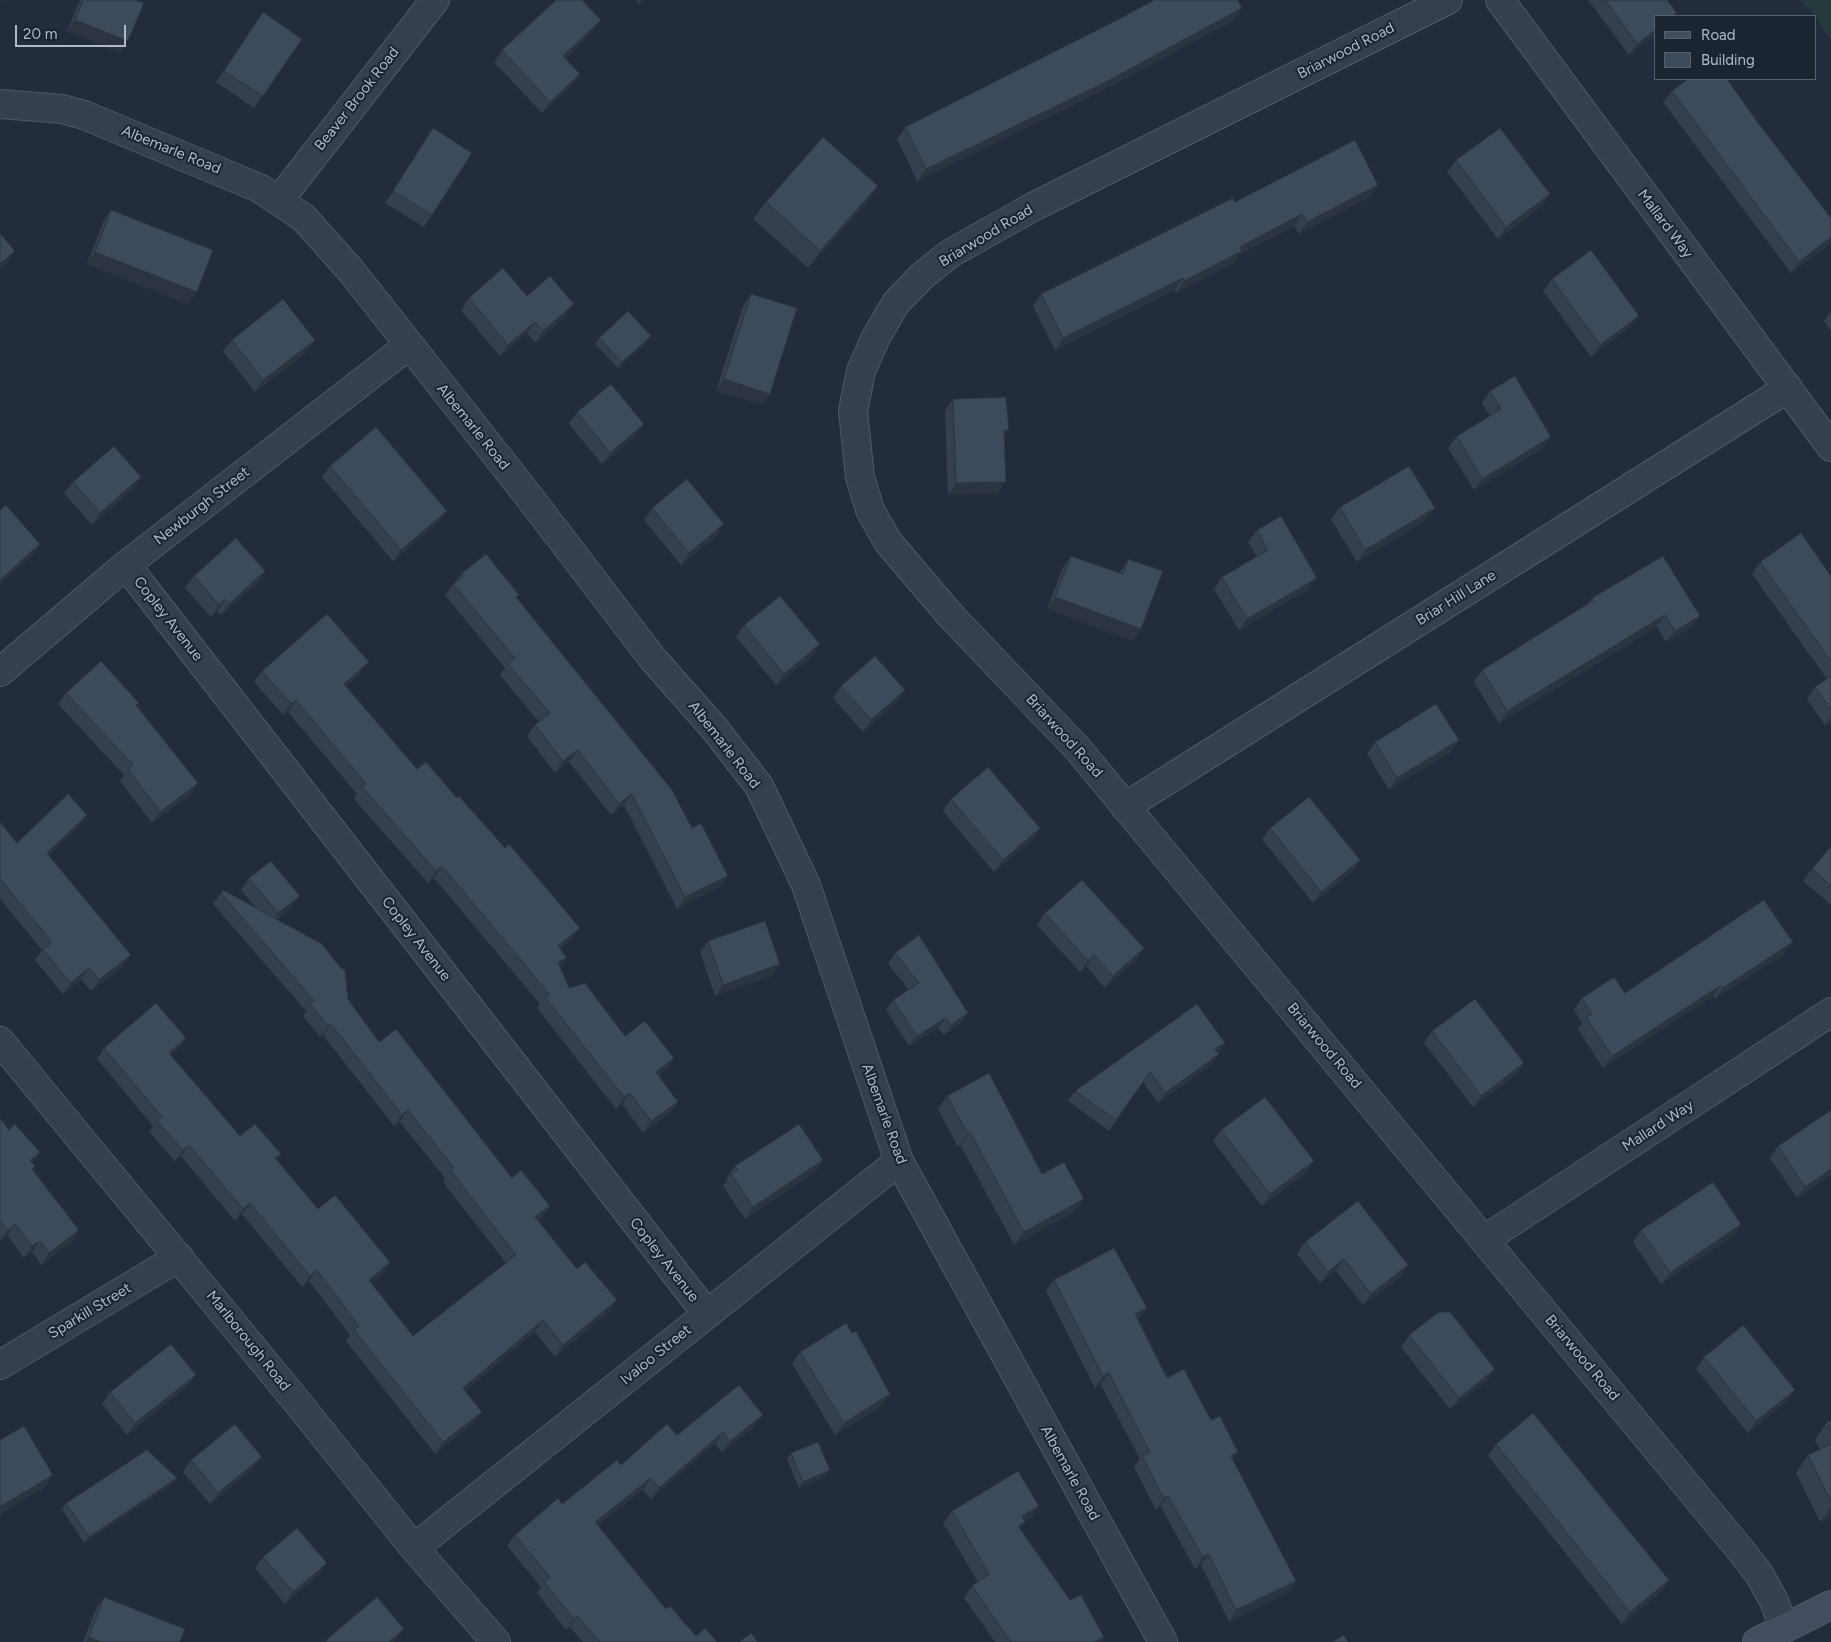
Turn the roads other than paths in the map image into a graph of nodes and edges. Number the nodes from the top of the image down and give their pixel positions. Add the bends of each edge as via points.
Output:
1 (435, 0) edge
2 (1448, 0) edge
3 (1500, 0) edge
4 (0, 104) edge
5 (280, 200) junction
6 (408, 346) junction
7 (1788, 388) junction
8 (1831, 447) edge
9 (126, 565) junction
10 (0, 672) edge
11 (1125, 807) junction
12 (1831, 1012) edge
13 (0, 1041) edge
14 (899, 1161) junction
15 (1484, 1240) junction
16 (179, 1257) junction
17 (707, 1314) junction
18 (0, 1365) edge
19 (414, 1548) junction
20 (1831, 1605) edge
21 (1784, 1628) junction
22 (496, 1642) edge
23 (1163, 1642) edge
24 (1757, 1642) edge

1 - 5 street, Beaver Brook Road
2 - 11 street, Briarwood Road via 1033,207 951,253 896,303 861,371 853,411 860,477 870,510 888,542 952,616 1077,748
3 - 7 street, Mallard Way
4 - 5 street, Albemarle Road via 62,109 84,115 229,174
5 - 6 street, Albemarle Road via 304,218 326,241
6 - 9 street, Newburgh Street
6 - 14 street, Albemarle Road via 653,659 714,728 759,786 806,885
7 - 8 street, Mallard Way
7 - 11 street, Briar Hill Lane
9 - 10 street, Newburgh Street
9 - 17 street, Copley Avenue
11 - 15 street, Briarwood Road
12 - 15 street, Mallard Way
13 - 16 street, Marlborough Road
14 - 17 street, Ivaloo Street
14 - 23 street, Albemarle Road
15 - 21 street, Briarwood Road via 1743,1553 1774,1600
16 - 18 street, Sparkill Street
16 - 19 street, Marlborough Road
17 - 19 street, Ivaloo Street
19 - 22 street, Marlborough Road
20 - 21 main road
21 - 24 main road

